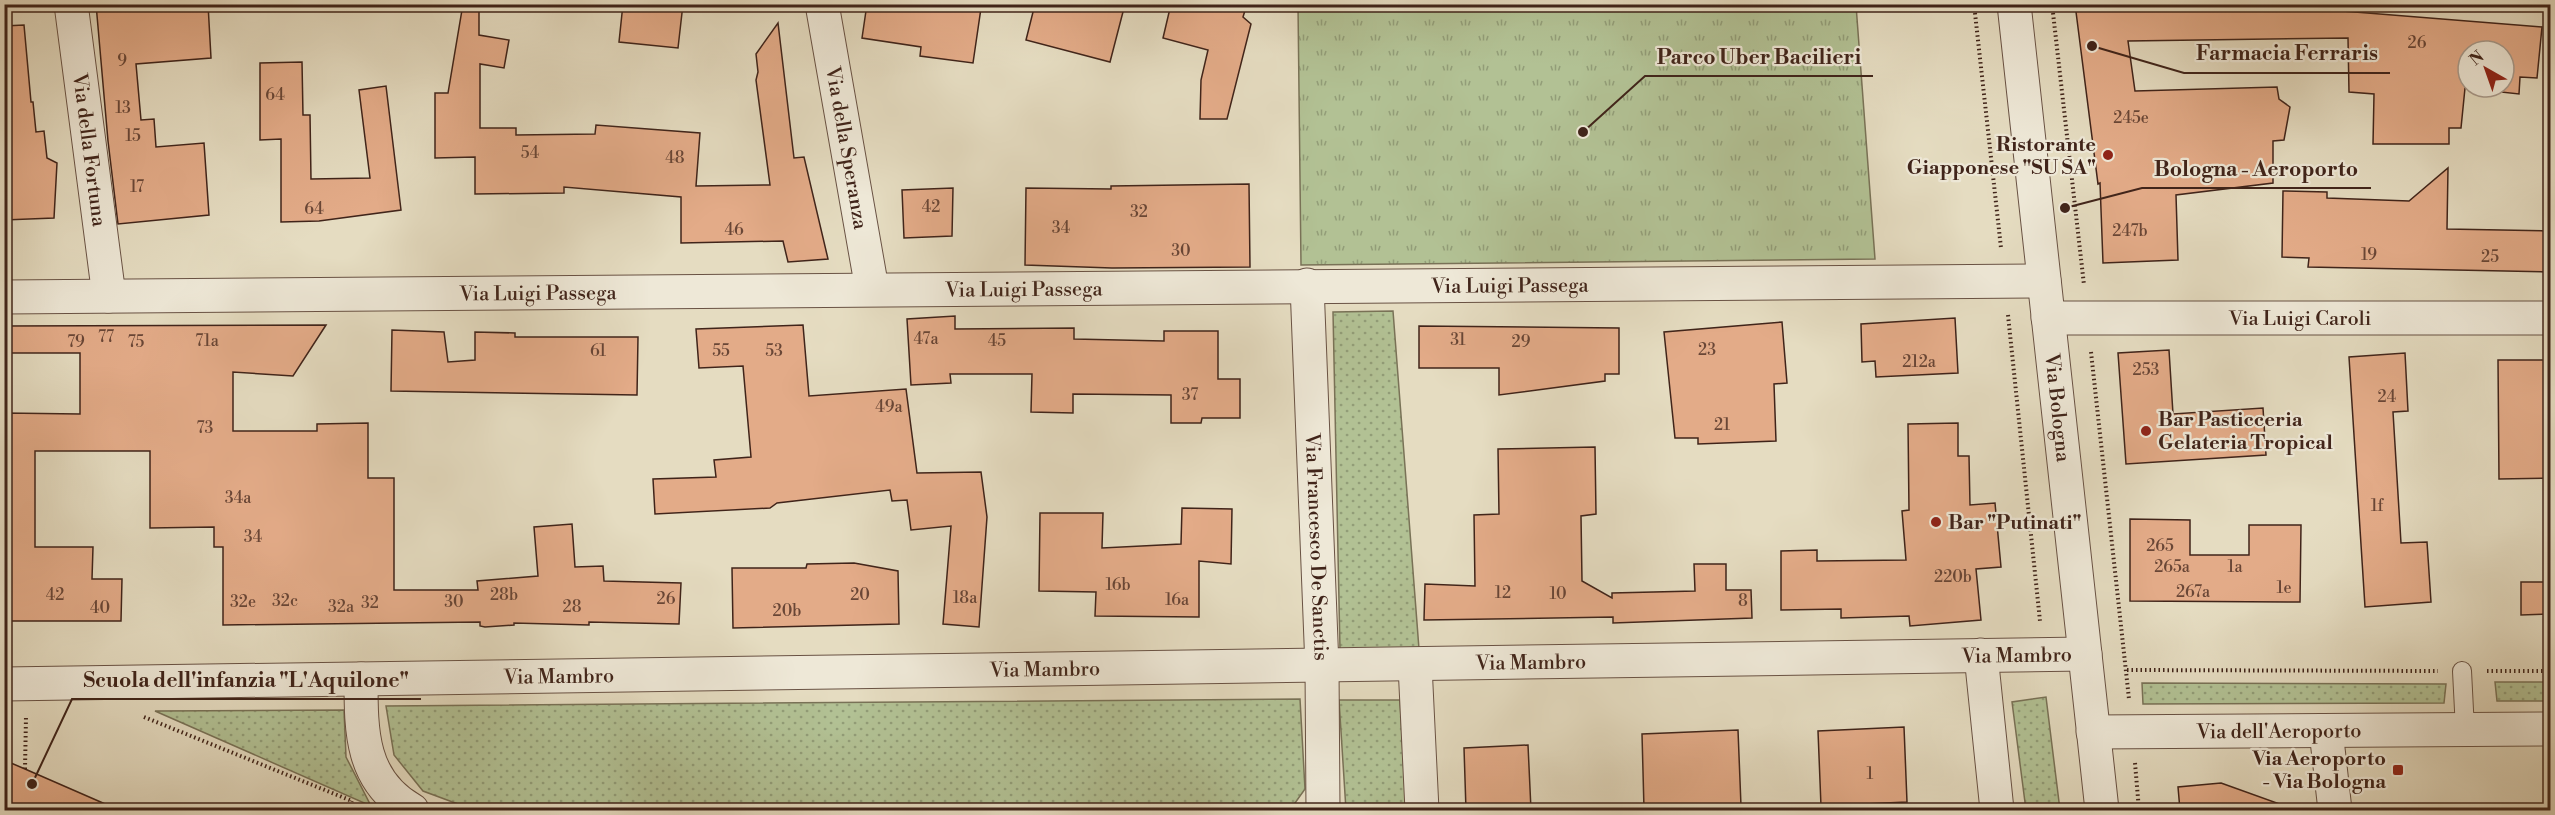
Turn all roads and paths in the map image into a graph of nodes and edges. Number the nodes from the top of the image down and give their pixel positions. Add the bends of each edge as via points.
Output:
1 (71, 4) edge
2 (822, 4) edge
3 (1974, 4) edge
4 (2014, 4) edge
5 (2052, 4) edge
6 (2044, 281) junction
7 (2005, 282) junction
8 (1307, 285) junction
9 (873, 289) junction
10 (109, 296) junction
11 (4, 297) edge
12 (2088, 317) junction
13 (2048, 318) junction
14 (2550, 318) edge
15 (2043, 654) junction
16 (2085, 654) junction
17 (1981, 655) junction
18 (1415, 665) junction
19 (1322, 667) junction
20 (2127, 670) junction
21 (2462, 671) junction
22 (2550, 671) edge
23 (361, 679) junction
24 (16, 684) edge
25 (138, 715) dead end
26 (2550, 729) edge
27 (2465, 730) junction
28 (2132, 731) junction
29 (2326, 731) junction
30 (2093, 732) junction
31 (25, 769) dead end
32 (352, 801) junction
33 (363, 806) dead end
34 (348, 810) edge
35 (412, 810) edge
36 (1323, 810) edge
37 (1422, 810) edge
38 (1997, 810) edge
39 (2102, 810) edge
40 (2139, 810) edge
41 (2335, 810) edge

1 - 10 street, Via della Fortuna
2 - 9 street, Via della Speranza
3 - 7 path
4 - 6 street, Via Bologna
5 - 12 path
6 - 7 street, Via Luigi Passega
6 - 13 street, Via Bologna
7 - 8 street, Via Luigi Passega
7 - 15 path
8 - 9 street, Via Luigi Passega
8 - 19 street, Via Francesco De Sanctis
9 - 10 street, Via Luigi Passega
10 - 11 street, Via Luigi Passega
12 - 13 street, Via Luigi Caroli
12 - 14 street, Via Luigi Caroli
12 - 20 path
13 - 16 street, Via Bologna
15 - 16 street, Via Mambro
15 - 17 street, Via Mambro
16 - 30 street, Via Bologna
17 - 18 street, Via Mambro
17 - 38 street
18 - 19 street, Via Mambro
18 - 37 street
19 - 23 street, Via Mambro
19 - 36 street, Via Francesco De Sanctis
20 - 21 path
20 - 28 path
21 - 22 path
21 - 27 lane
23 - 24 street, Via Mambro
23 - 35 street via 363,741 368,758 390,794
24 - 31 path
25 - 32 path
26 - 27 street, Via dell'Aeroporto
27 - 29 street, Via dell'Aeroporto
28 - 29 street, Via dell'Aeroporto
28 - 30 street, Via dell'Aeroporto
28 - 40 path
29 - 41 street
30 - 39 street, Via Bologna
32 - 33 path
32 - 34 path

